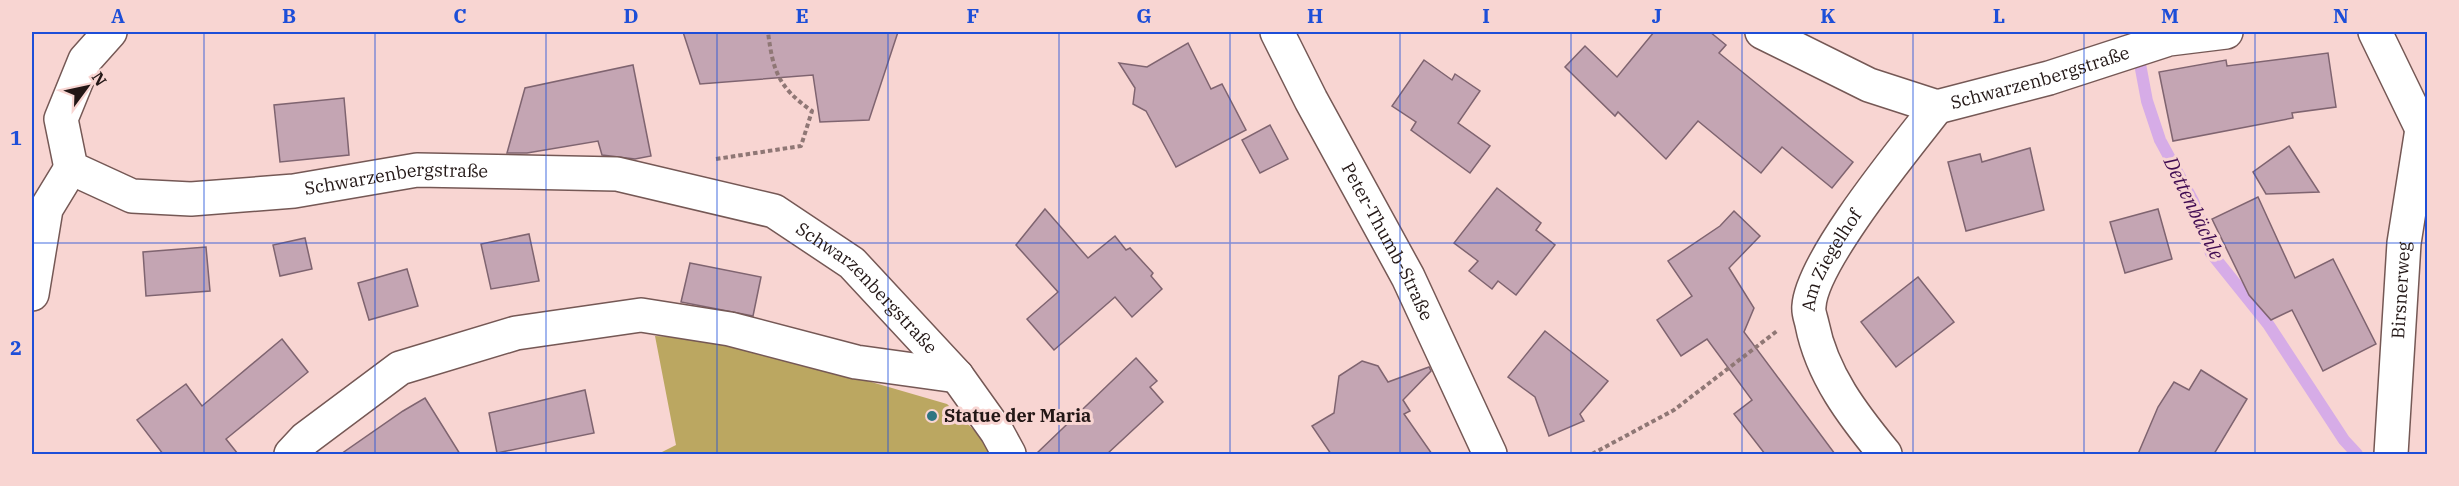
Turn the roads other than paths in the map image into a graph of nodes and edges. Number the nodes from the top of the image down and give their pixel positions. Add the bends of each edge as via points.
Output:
1 (110, 32) edge
2 (1277, 32) edge
3 (1762, 32) edge
4 (2226, 32) edge
5 (2375, 32) edge
6 (2153, 42) edge
7 (1937, 107) junction
8 (2425, 130) edge
9 (71, 168) junction
10 (32, 294) edge
11 (957, 376) junction
12 (291, 454) edge
13 (1009, 454) edge
14 (1490, 454) edge
15 (1885, 454) edge
16 (2391, 454) edge

1 - 9 street via 85,60 61,119
2 - 14 street, Peter-Thumb-Straße via 1408,278
3 - 7 street, Schwarzenbergstraße via 1869,84
4 - 6 street, Schwarzenbergstraße
5 - 8 street
6 - 7 street, Schwarzenbergstraße via 2049,78
7 - 15 street, Am Ziegelhof via 1820,269 1809,307 1816,344 1836,390
8 - 16 street, Birsnerweg via 2404,243
9 - 10 street via 46,209
9 - 11 street, Schwarzenbergstraße via 132,196 191,199 294,191 417,170 617,174 774,211 852,263
11 - 12 street, Schwarzenbergstraße via 856,362 730,329 641,315 516,333 400,368 305,439
11 - 13 street

